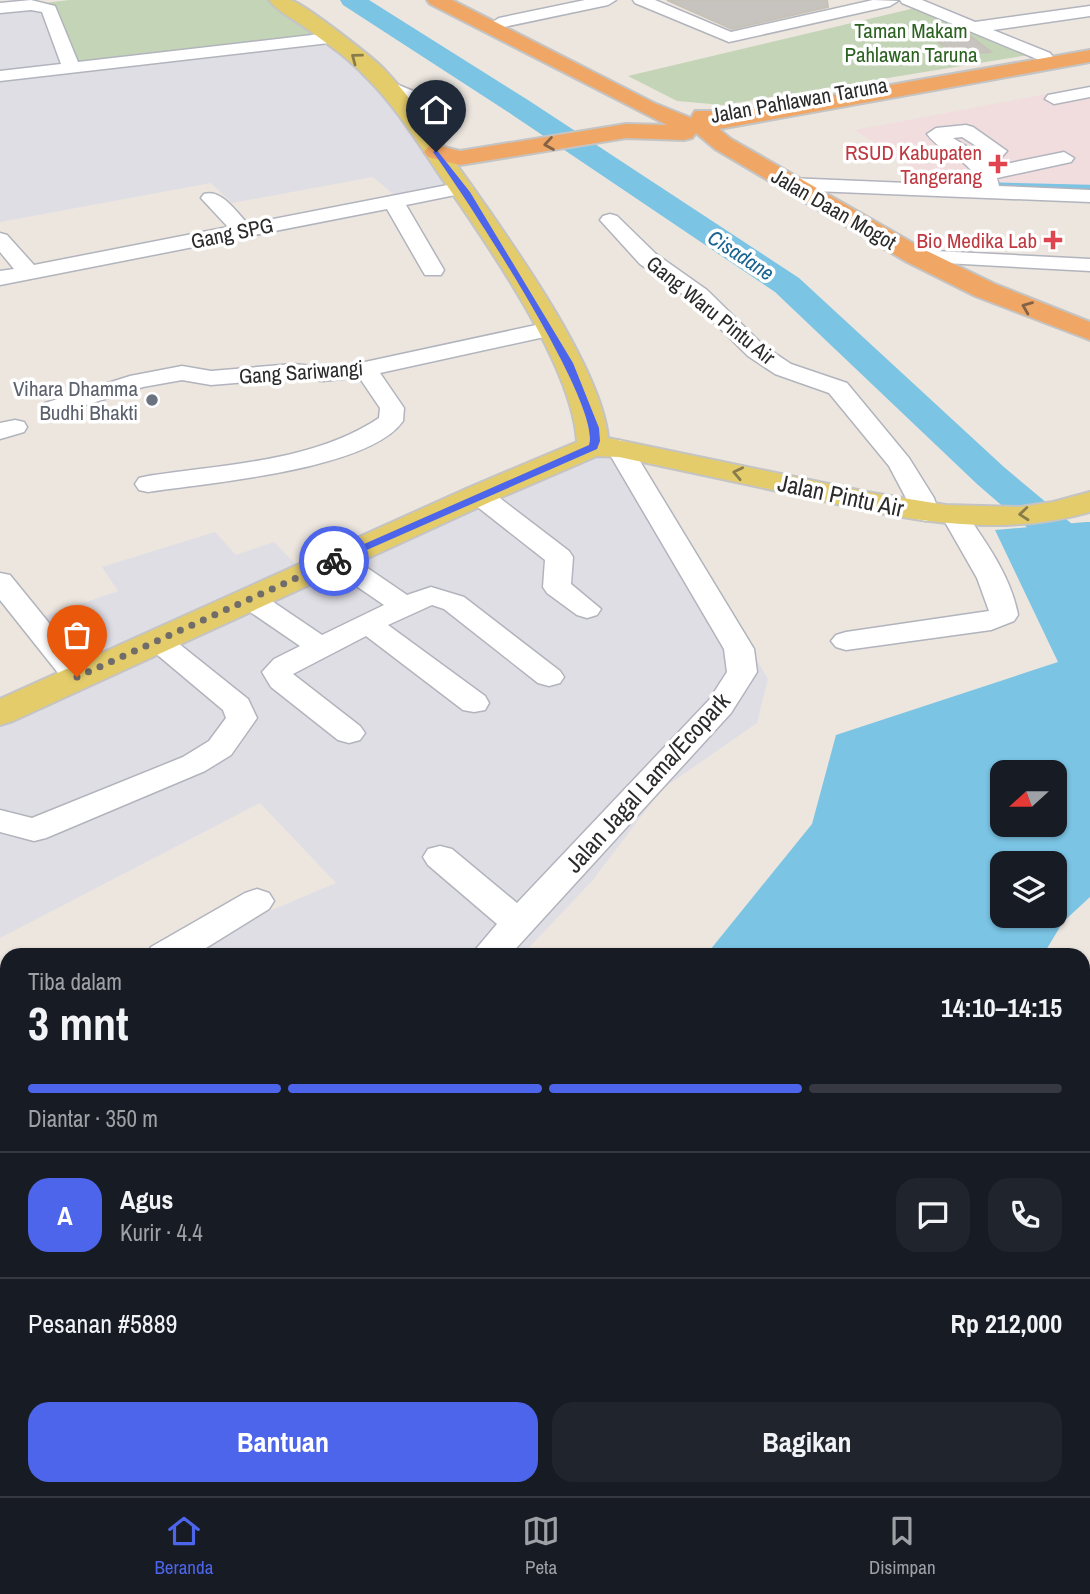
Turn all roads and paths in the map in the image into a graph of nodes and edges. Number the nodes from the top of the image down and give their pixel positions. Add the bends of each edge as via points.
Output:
1 (279, 0) edge
2 (437, 0) edge
3 (454, 0) edge
4 (608, 0) edge
5 (640, 0) edge
6 (917, 0) edge
7 (1071, 0) edge
8 (890, 1) edge
9 (0, 8) edge
10 (1090, 8) edge
11 (499, 23) junction
12 (975, 27) junction
13 (330, 38) junction
14 (995, 46) dead end
15 (1090, 49) edge
16 (1090, 56) edge
17 (1036, 58) junction
18 (71, 67) junction
19 (0, 76) edge
20 (1090, 92) edge
21 (1054, 99) dead end
22 (646, 108) junction
23 (743, 114) junction
24 (702, 121) junction
25 (621, 132) junction
26 (433, 146) junction
27 (733, 151) junction
28 (1064, 158) dead end
29 (986, 178) junction
30 (1090, 180) edge
31 (788, 184) junction
32 (463, 188) junction
33 (1090, 196) edge
34 (211, 198) dead end
35 (393, 201) junction
36 (610, 220) dead end
37 (243, 231) junction
38 (0, 239) edge
39 (916, 256) junction
40 (1090, 265) edge
41 (433, 270) dead end
42 (28, 272) junction
43 (0, 278) edge
44 (550, 329) junction
45 (1090, 332) edge
46 (365, 369) junction
47 (54, 408) dead end
48 (602, 441) junction
49 (148, 484) dead end
50 (479, 495) junction
51 (1082, 505) edge
52 (951, 514) junction
53 (337, 560) junction
54 (0, 581) edge
55 (250, 599) junction
56 (404, 606) junction
57 (587, 609) dead end
58 (368, 624) junction
59 (158, 641) junction
60 (845, 641) dead end
61 (320, 647) junction
62 (77, 677) junction
63 (549, 677) dead end
64 (474, 703) dead end
65 (0, 713) edge
66 (349, 733) dead end
67 (0, 821) edge
68 (440, 857) dead end
69 (257, 901) dead end
70 (519, 923) junction
71 (178, 948) edge
72 (496, 948) edge

1 - 13 main road
2 - 22 highway
3 - 11 highway
4 - 11 street
5 - 8 street via 729,37
6 - 12 street
7 - 10 street
9 - 18 street via 31,5 49,9
10 - 12 street
11 - 23 highway via 663,105
12 - 17 street
13 - 18 street
26 -> 13 main road via 384,84
14 - 17 street
15 - 17 highway, Jalan Pahlawan Taruna
16 - 23 highway, Jalan Pahlawan Taruna
17 - 23 highway, Jalan Pahlawan Taruna
18 - 19 street
20 - 21 street
22 - 24 highway via 674,121
22 - 25 highway via 646,121
23 - 24 highway, Jalan Pahlawan Taruna
23 - 27 highway via 738,147
24 - 27 highway, Jalan Daan Mogot
25 -> 26 highway via 460,158
25 - 27 highway via 684,133
26 - 32 main road
27 - 31 highway, Jalan Daan Mogot
28 - 29 street
29 - 30 street
29 - 31 street
29 - 33 street
31 - 39 highway, Jalan Daan Mogot
32 - 35 street, Gang SPG
32 - 44 main road
34 - 37 street
35 - 37 street, Gang SPG
35 - 41 street
36 - 52 street, Gang Waru Pintu Air via 755,351 783,369 838,388 900,463 921,498
37 - 42 street, Gang SPG
38 - 42 street
39 - 40 street
45 -> 39 highway, Jalan Daan Mogot via 985,290
42 - 43 street, Gang SPG
44 - 46 street, Gang Sariwangi
44 - 48 main road
46 - 47 street, Gang Sariwangi via 211,378 182,373 138,381
46 - 49 street via 392,408 391,421 369,436 320,457
48 - 50 main road
52 -> 48 main road, Jalan Pintu Air
48 - 70 street, Jalan Jagal Lama/Ecopark via 739,649 742,672 720,706
50 - 53 main road
50 - 57 street via 559,557 557,587
51 -> 52 main road, Jalan Pintu Air via 1023,515
52 - 60 street, Gang Waru Pintu Air via 968,536 1002,601 1004,615 991,621
53 - 55 main road
53 - 56 street
54 - 62 street
55 - 59 main road
55 - 61 street
56 - 58 street
56 - 63 street via 431,596 454,603
58 - 61 street
58 - 64 street
59 - 62 main road
59 - 67 street via 237,706 242,718 220,748 194,764 34,830
61 - 66 street via 277,671 282,681
62 - 65 main road
68 - 70 street
69 - 71 street
70 - 72 street, Jalan Jagal Lama/Ecopark

